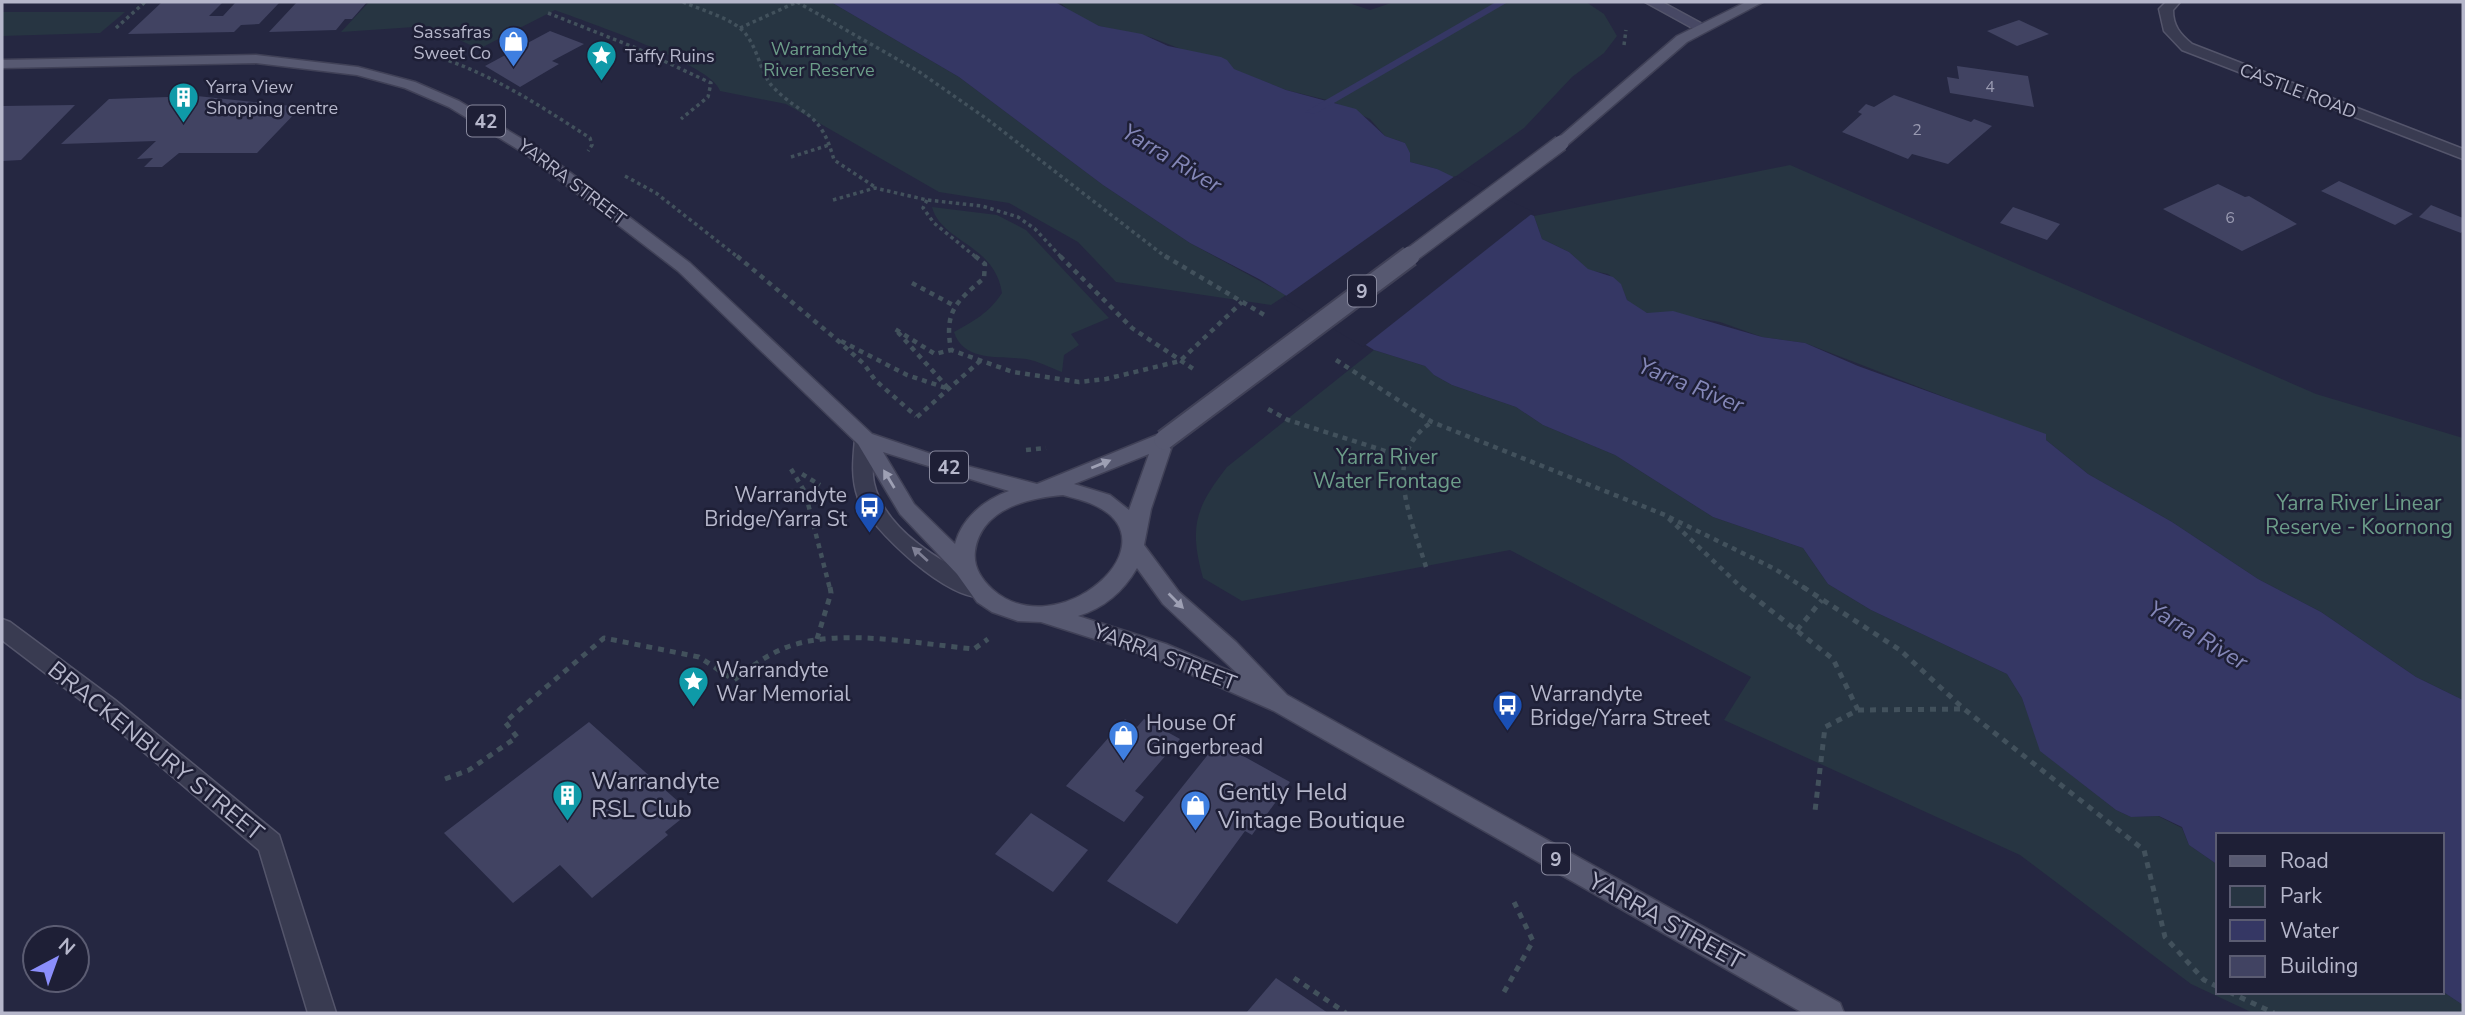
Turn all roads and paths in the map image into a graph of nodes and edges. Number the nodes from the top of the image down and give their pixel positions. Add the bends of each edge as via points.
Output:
1 (145, 2) edge
2 (683, 2) edge
3 (797, 2) edge
4 (1756, 2) edge
5 (2173, 2) edge
6 (1654, 3) edge
7 (548, 13) dead end
8 (1701, 27) junction
9 (740, 28) junction
10 (114, 30) dead end
11 (2, 64) edge
12 (681, 119) dead end
13 (830, 145) junction
14 (2463, 154) edge
15 (791, 157) dead end
16 (875, 188) junction
17 (832, 200) dead end
18 (927, 200) junction
19 (912, 283) dead end
20 (1242, 302) junction
21 (953, 305) junction
22 (1275, 321) dead end
23 (836, 339) dead end
24 (951, 351) junction
25 (1330, 356) dead end
26 (980, 361) junction
27 (1180, 361) junction
28 (1204, 374) dead end
29 (948, 388) junction
30 (1264, 407) dead end
31 (918, 416) dead end
32 (1432, 422) junction
33 (865, 439) junction
34 (1164, 440) junction
35 (1404, 457) junction
36 (791, 469) dead end
37 (802, 474) dead end
38 (820, 485) dead end
39 (1037, 490) junction
40 (1665, 515) junction
41 (1134, 546) junction
42 (1426, 567) dead end
43 (965, 568) junction
44 (977, 590) junction
45 (1822, 600) junction
46 (1046, 614) junction
47 (2, 628) edge
48 (1797, 630) junction
49 (991, 636) dead end
50 (817, 639) junction
51 (1282, 704) junction
52 (1964, 709) junction
53 (1858, 710) junction
54 (444, 779) dead end
55 (1815, 811) dead end
56 (1514, 902) dead end
57 (1294, 978) dead end
58 (2216, 986) edge
59 (1504, 992) dead end
60 (2233, 994) edge
61 (322, 1013) edge
62 (1346, 1013) edge
63 (1830, 1013) edge
64 (2274, 1013) edge

1 - 10 path
2 - 9 path
3 - 9 path
3 - 20 path via 918,71 1167,258
4 - 8 main road, 9
5 - 14 street, CASTLE ROAD via 2166,9 2165,22 2187,47
6 - 8 main road
7 - 12 path via 648,52 711,83 708,97
8 - 34 main road, 9, bridge via 1560,143
9 - 13 path via 772,86 813,116
11 - 33 main road, YARRA STREET / 42 via 256,59 358,71 432,93 523,145 684,267
13 - 15 path
13 - 16 path via 834,160
16 - 17 path
16 - 18 path
18 - 21 path via 923,208 934,222 985,264 984,278
18 - 27 path via 982,206 1018,217 1132,328
19 - 21 path
20 - 22 path
20 - 27 path
21 - 24 path via 945,325
23 - 29 path via 890,367
24 - 26 path
24 - 29 path via 935,354 895,329
25 - 32 path
26 - 27 path via 1013,372 1079,382 1106,380
26 - 29 path
27 - 28 path
29 - 31 path
30 - 35 path via 1288,420
32 - 35 path via 1412,436
32 - 40 path
33 - 39 main road, YARRA STREET / 42 via 963,472
43 -> 33 main road, YARRA STREET / 42 via 907,509
44 -> 33 street via 942,573 877,516 864,484
39 -> 34 main road, 9
34 - 41 main road, 9 via 1140,509
35 - 42 path via 1403,481
36 - 50 path via 805,492 831,593
37 - 38 path
39 - 41 main road, 9 via 1085,492 1104,500 1130,527
39 - 43 main road, 9 via 1010,498 972,528 964,548
40 - 45 path via 1775,569
40 - 48 path via 1745,592
41 - 46 main road, 9 via 1127,571 1108,593 1080,608
41 -> 51 main road, YARRA STREET / 9 via 1171,598
43 - 44 main road
44 - 46 main road, 9 via 1019,612
45 - 48 path
45 - 52 path via 1900,650
46 - 51 main road, YARRA STREET / 9 via 1158,650
47 - 61 street, BRACKENBURY STREET via 107,707 270,843
48 - 53 path via 1833,659
49 - 50 path via 974,649
50 - 54 path via 791,645 734,680 699,657 604,638 505,722 517,737 469,770
51 - 63 main road, YARRA STREET / 9
52 - 53 path
52 - 58 path via 2144,850 2165,937 2204,980
53 - 55 path via 1825,727
56 - 59 path via 1533,942
57 - 62 path
60 - 64 path

